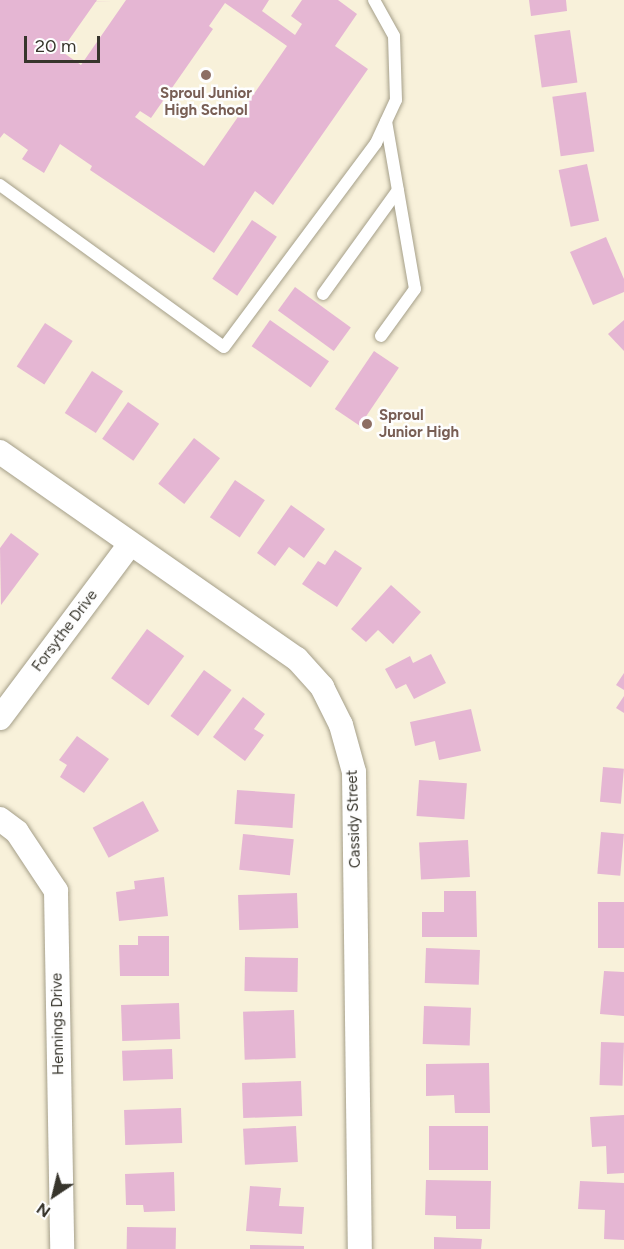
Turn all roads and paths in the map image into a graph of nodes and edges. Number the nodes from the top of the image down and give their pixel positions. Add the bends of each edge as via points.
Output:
1 (375, 0) edge
2 (386, 122) junction
3 (0, 185) edge
4 (398, 190) junction
5 (323, 294) dead end
6 (381, 336) dead end
7 (0, 452) edge
8 (130, 544) junction
9 (0, 718) edge
10 (0, 819) edge
11 (62, 1249) edge
12 (360, 1249) edge

1 - 2 lane via 394,36 398,65 396,100
2 - 3 lane via 376,143 224,347
2 - 4 lane
4 - 5 lane
4 - 6 lane via 415,290
7 - 8 street, Cassidy Street
8 - 9 street, Forsythe Drive
8 - 12 street, Cassidy Street via 297,659 322,687 342,725 354,772
10 - 11 street, Hennings Drive via 17,832 56,891

